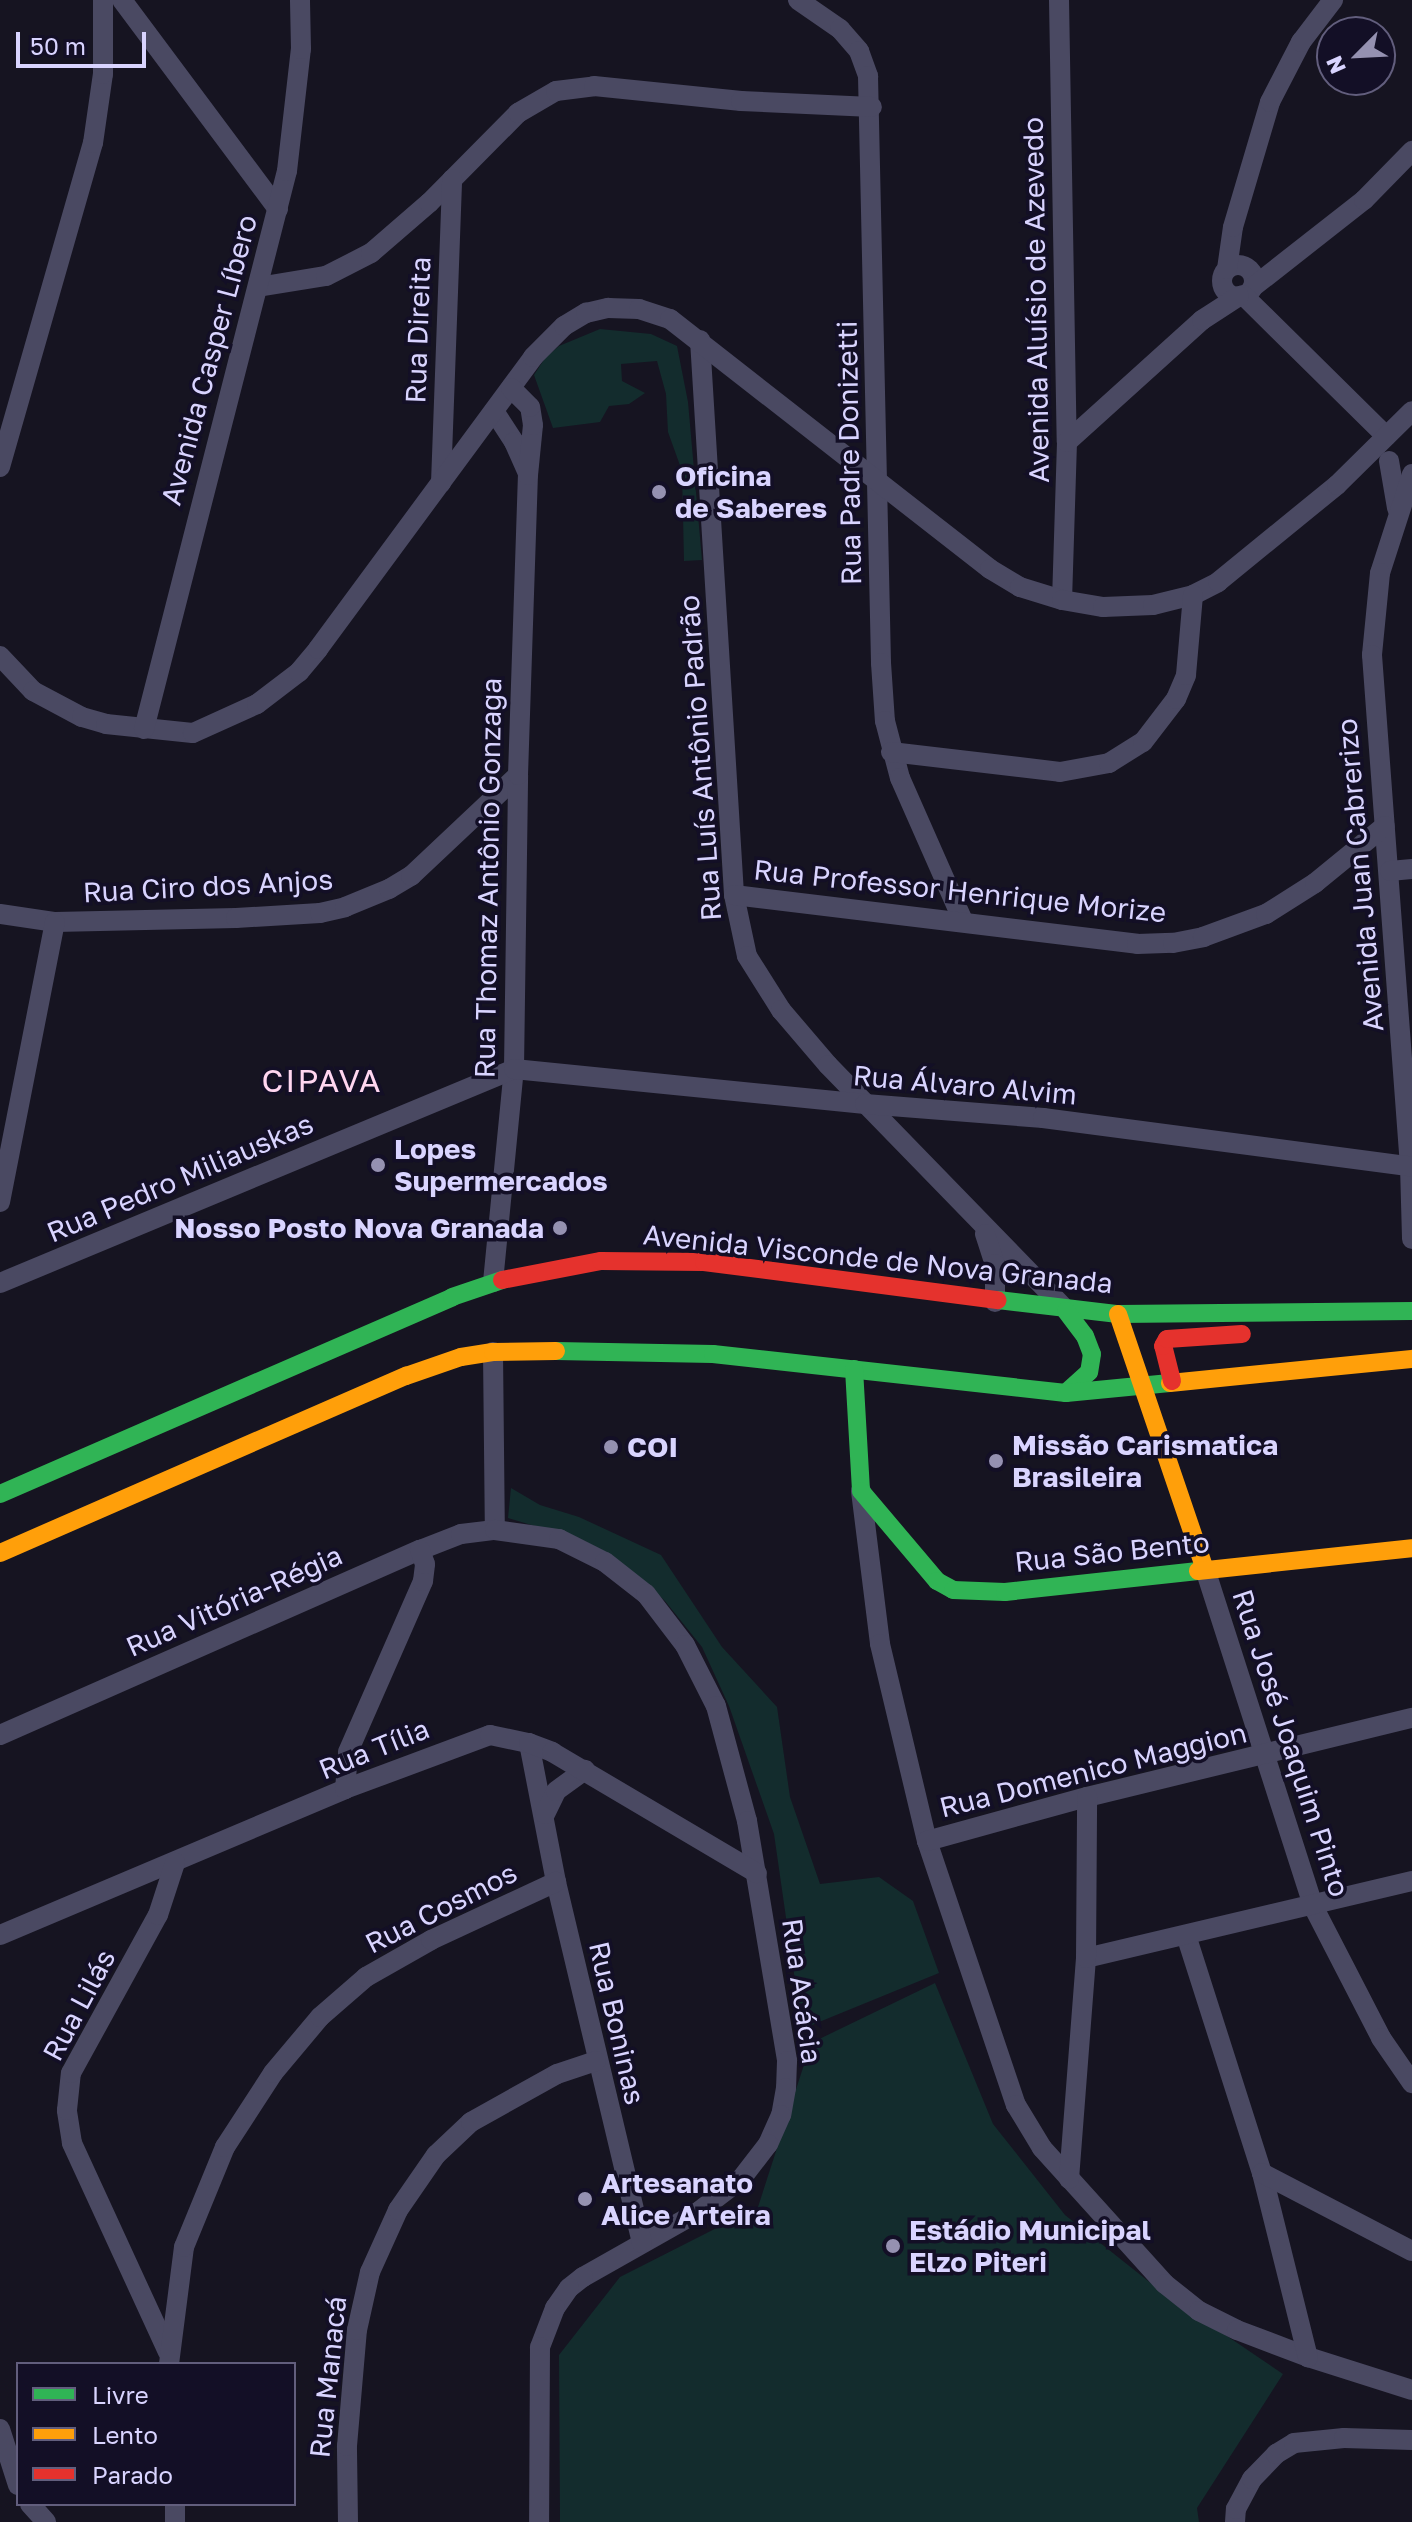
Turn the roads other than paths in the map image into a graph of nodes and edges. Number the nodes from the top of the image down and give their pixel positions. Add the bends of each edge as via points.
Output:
1 (103, 0) edge
2 (122, 0) edge
3 (300, 0) edge
4 (798, 0) edge
5 (1059, 0) edge
6 (1333, 0) edge
7 (872, 107) junction
8 (1412, 151) edge
9 (452, 179) junction
10 (278, 209) junction
11 (1242, 282) junction
12 (258, 287) junction
13 (700, 340) junction
14 (511, 388) junction
15 (494, 411) junction
16 (1409, 419) edge
17 (1067, 442) junction
18 (1383, 449) junction
19 (0, 467) edge
20 (1412, 473) edge
21 (528, 475) junction
22 (441, 483) junction
23 (878, 485) junction
24 (1397, 510) junction
25 (1193, 595) junction
26 (1062, 600) junction
27 (0, 656) edge
28 (144, 729) junction
29 (891, 752) junction
30 (518, 775) junction
31 (1385, 826) junction
32 (1412, 869) edge
33 (1390, 871) junction
34 (734, 895) junction
35 (0, 914) edge
36 (963, 921) junction
37 (55, 922) junction
38 (514, 1069) junction
39 (865, 1104) junction
40 (1410, 1166) junction
41 (0, 1202) edge
42 (982, 1227) junction
43 (1412, 1239) edge
44 (493, 1282) junction
45 (0, 1283) edge
46 (995, 1302) junction
47 (1066, 1311) junction
48 (1405, 1312) edge
49 (1118, 1314) junction
50 (1291, 1332) dead end
51 (1261, 1333) dead end
52 (493, 1352) junction
53 (1412, 1359) edge
54 (854, 1369) junction
55 (1172, 1381) junction
56 (1142, 1386) junction
57 (1066, 1393) junction
58 (861, 1491) junction
59 (0, 1494) edge
60 (495, 1530) junction
61 (1412, 1548) edge
62 (420, 1550) junction
63 (0, 1553) edge
64 (1205, 1569) junction
65 (1412, 1718) edge
66 (0, 1735) edge
67 (529, 1743) junction
68 (1264, 1756) junction
69 (585, 1770) junction
70 (345, 1789) junction
71 (1087, 1797) junction
72 (545, 1814) junction
73 (927, 1841) junction
74 (175, 1863) junction
75 (757, 1873) junction
76 (1412, 1881) edge
77 (556, 1882) junction
78 (1313, 1906) junction
79 (0, 1935) edge
80 (1186, 1935) junction
81 (1086, 1958) junction
82 (1405, 2059) edge
83 (596, 2061) junction
84 (1412, 2083) edge
85 (1262, 2173) junction
86 (1069, 2179) junction
87 (642, 2243) junction
88 (1412, 2251) edge
89 (1308, 2357) junction
90 (168, 2358) edge
91 (1412, 2390) edge
92 (0, 2429) edge
93 (1412, 2440) edge
94 (0, 2472) edge
95 (16, 2479) edge
96 (16, 2489) edge
97 (32, 2506) edge
98 (46, 2522) edge
99 (348, 2522) edge
100 (539, 2522) edge
101 (1235, 2522) edge

1 - 19 street via 103,74 93,143
2 - 10 street
3 - 10 street, Avenida Casper Líbero via 296,107
4 - 7 street, Rua Padre Donizetti via 827,18 859,51
5 - 17 street, Avenida Aluísio de Azevedo
6 - 11 street via 1301,42 1270,102 1236,216
7 - 9 street via 594,86 556,91 518,113
7 - 23 street, Rua Padre Donizetti
8 - 11 street via 1364,200 1294,256
9 - 12 street via 380,246 351,265 326,276
9 - 22 street, Rua Direita
10 - 12 street, Avenida Casper Líbero
11 - 17 street
11 - 18 street
12 - 28 street, Avenida Casper Líbero
13 - 14 street via 670,319 639,309 586,313 546,343
13 - 23 street
13 - 34 street, Rua Luís Antônio Padrão
14 - 15 street
14 - 21 street, Rua Thomaz Antônio Gonzaga via 532,416
15 - 21 street, Rua Thomaz Antônio Gonzaga
15 - 22 street
16 - 18 street
17 - 26 street, Avenida Aluísio de Azevedo
18 - 20 street
18 - 24 street, Avenida Juan Cabrerizo
18 - 25 street via 1238,568
20 - 24 street, Avenida Juan Cabrerizo
21 - 30 street, Rua Thomaz Antônio Gonzaga
22 - 28 street via 318,649 276,693 193,733
23 - 26 street via 990,569 1020,587
23 - 29 street, Rua Padre Donizetti via 881,663
24 - 31 street, Avenida Juan Cabrerizo via 1372,631
25 - 26 street via 1126,607
25 - 29 street via 1186,675 1176,699 1143,742 1109,763 1060,772
27 - 28 street via 33,691 82,717
29 - 36 street, Rua Padre Donizetti
30 - 37 street, Rua Ciro dos Anjos via 411,876 345,907 236,918
30 - 38 street, Rua Thomaz Antônio Gonzaga
31 - 33 street, Avenida Juan Cabrerizo
31 - 36 street, Rua Professor Henrique Morize via 1289,900 1203,937 1137,944
32 - 33 street
33 - 40 street, Avenida Juan Cabrerizo
34 - 36 street, Rua Professor Henrique Morize
34 - 39 street, Rua Luís Antônio Padrão via 747,956 762,985
35 - 37 street, Rua Ciro dos Anjos
37 - 41 street
38 - 39 street, Rua Álvaro Alvim
38 - 44 street, Rua Thomaz Antônio Gonzaga
38 - 45 street, Rua Pedro Miliauskas
39 - 40 street, Rua Álvaro Alvim via 1043,1118
39 - 42 street, Rua Luís Antônio Padrão
40 - 43 street, Avenida Juan Cabrerizo
42 - 46 street, Rua Luís Antônio Padrão via 995,1264
42 - 47 street, Rua Luís Antônio Padrão
44 - 46 main road, Avenida Visconde de Nova Granada via 601,1261 659,1259
44 - 59 main road, Avenida Visconde de Nova Granada
46 - 47 main road, Avenida Visconde de Nova Granada
47 - 49 main road, Avenida Visconde de Nova Granada
47 - 57 main road via 1092,1354 1089,1372
48 - 49 main road, Avenida Visconde de Nova Granada
48 - 50 main road via 1366,1327
49 - 56 main road, Rua José Joaquim Pinto
51 - 55 main road via 1167,1339 1163,1346
52 - 54 main road via 618,1350
52 - 60 street
52 - 63 main road via 406,1376
53 - 55 main road
54 - 57 main road
54 - 58 main road
55 - 56 main road
56 - 57 main road
56 - 64 main road, Rua José Joaquim Pinto
58 - 64 main road, Rua São Bento via 937,1581 953,1590 1005,1592
58 - 73 street via 880,1644
60 - 62 street, Rua Vitória-Régia via 461,1534
60 - 75 street, Rua Acácia via 559,1539 605,1562 646,1594 665,1617 716,1706
61 - 64 main road, Rua São Bento
62 - 66 street, Rua Vitória-Régia
62 - 70 street via 423,1581 348,1752
64 - 68 street, Rua José Joaquim Pinto
65 - 68 street, Rua Domenico Maggion
67 - 69 street, Rua Tília
67 - 70 street, Rua Tília via 506,1736 477,1738
67 - 72 street, Rua Boninas
68 - 71 street, Rua Domenico Maggion
68 - 78 street, Rua José Joaquim Pinto
69 - 72 street via 556,1791
69 - 75 street, Rua Tília
70 - 74 street, Rua Tília
71 - 73 street, Rua Domenico Maggion
71 - 81 street
72 - 77 street, Rua Boninas
73 - 86 street via 1016,2105
74 - 79 street, Rua Tília
74 - 90 street, Rua Lilás via 158,1915 71,2073 67,2110 72,2143
75 - 87 street, Rua Acácia via 787,2061 781,2115 763,2153 741,2179 698,2212
76 - 78 street
77 - 83 street, Rua Boninas
77 - 90 street, Rua Cosmos via 431,1940 366,1977 320,2017 273,2073 225,2147 184,2247
78 - 80 street
78 - 82 street, Rua José Joaquim Pinto via 1351,1984
80 - 81 street
80 - 85 street
81 - 86 street
82 - 84 street, Rua José Joaquim Pinto
83 - 87 street, Rua Boninas
83 - 99 street, Rua Manacá via 557,2074 471,2122 436,2155 398,2210 370,2272 359,2317 347,2446
85 - 88 street
85 - 89 street
86 - 89 street via 1165,2284 1199,2311
87 - 100 street, Rua Acácia via 569,2288 548,2322 540,2347
89 - 91 street
92 - 95 street
93 - 101 street via 1294,2443 1252,2479
94 - 96 street
97 - 98 street

